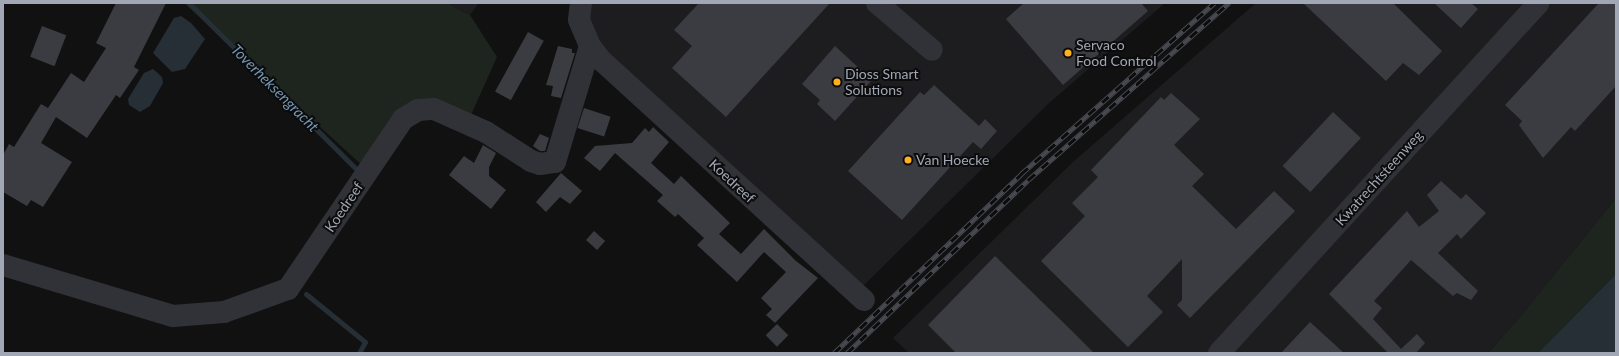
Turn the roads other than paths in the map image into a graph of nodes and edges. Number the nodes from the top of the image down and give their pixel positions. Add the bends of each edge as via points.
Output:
1 (581, 3) edge
2 (877, 3) edge
3 (1538, 3) edge
4 (932, 50) dead end
5 (596, 53) junction
6 (3, 265) edge
7 (864, 300) dead end
8 (1219, 353) edge

1 - 5 street via 579,20
2 - 4 street
3 - 8 street, Kwatrechtsteenweg
5 - 6 street, Koedreef via 555,162 540,164 531,161 486,132 434,109 418,110 403,119 288,289 224,312 173,316
5 - 7 street, Koedreef

